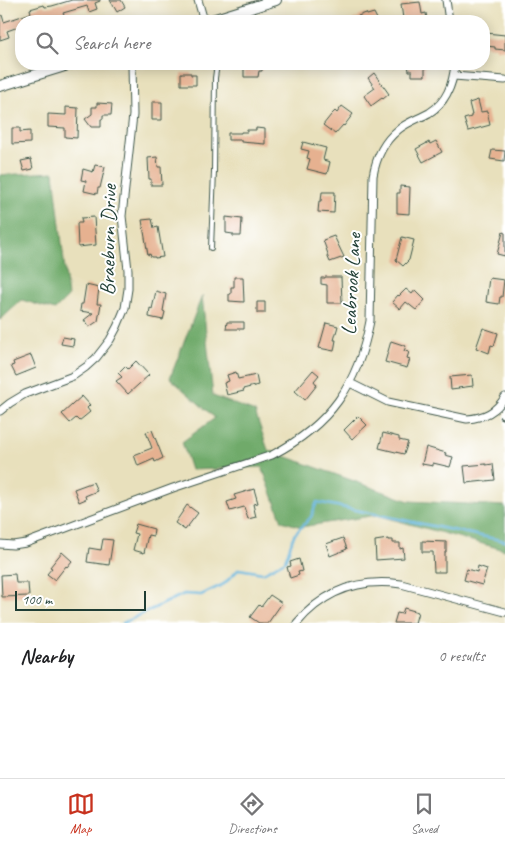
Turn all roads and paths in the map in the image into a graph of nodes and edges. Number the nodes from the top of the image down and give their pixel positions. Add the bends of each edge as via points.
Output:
1 (198, 0) edge
2 (276, 0) edge
3 (446, 0) edge
4 (202, 15) edge
5 (228, 15) edge
6 (448, 15) edge
7 (52, 70) edge
8 (132, 70) edge
9 (216, 70) edge
10 (454, 70) edge
11 (454, 76) junction
12 (505, 80) edge
13 (0, 86) edge
14 (211, 248) dead end
15 (350, 383) junction
16 (505, 397) edge
17 (0, 411) edge
18 (499, 417) dead end
19 (505, 420) edge
20 (0, 544) edge
21 (505, 612) edge
22 (297, 623) edge

1 - 4 street
2 - 5 street
3 - 6 street
7 - 13 street
8 - 17 street, Braeburn Drive via 133,115 122,216 128,270 125,308 110,340 86,367 73,376 25,394
9 - 14 lane
10 - 11 street, Leabrook Lane
11 - 12 street
11 - 15 street, Leabrook Lane via 438,106 397,131 375,164 370,321 361,359
15 - 16 street via 388,402 467,419 486,415
15 - 20 street, Leabrook Lane via 316,426 272,455 26,543
18 - 19 path
21 - 22 street via 401,584 372,582 343,588 328,596

